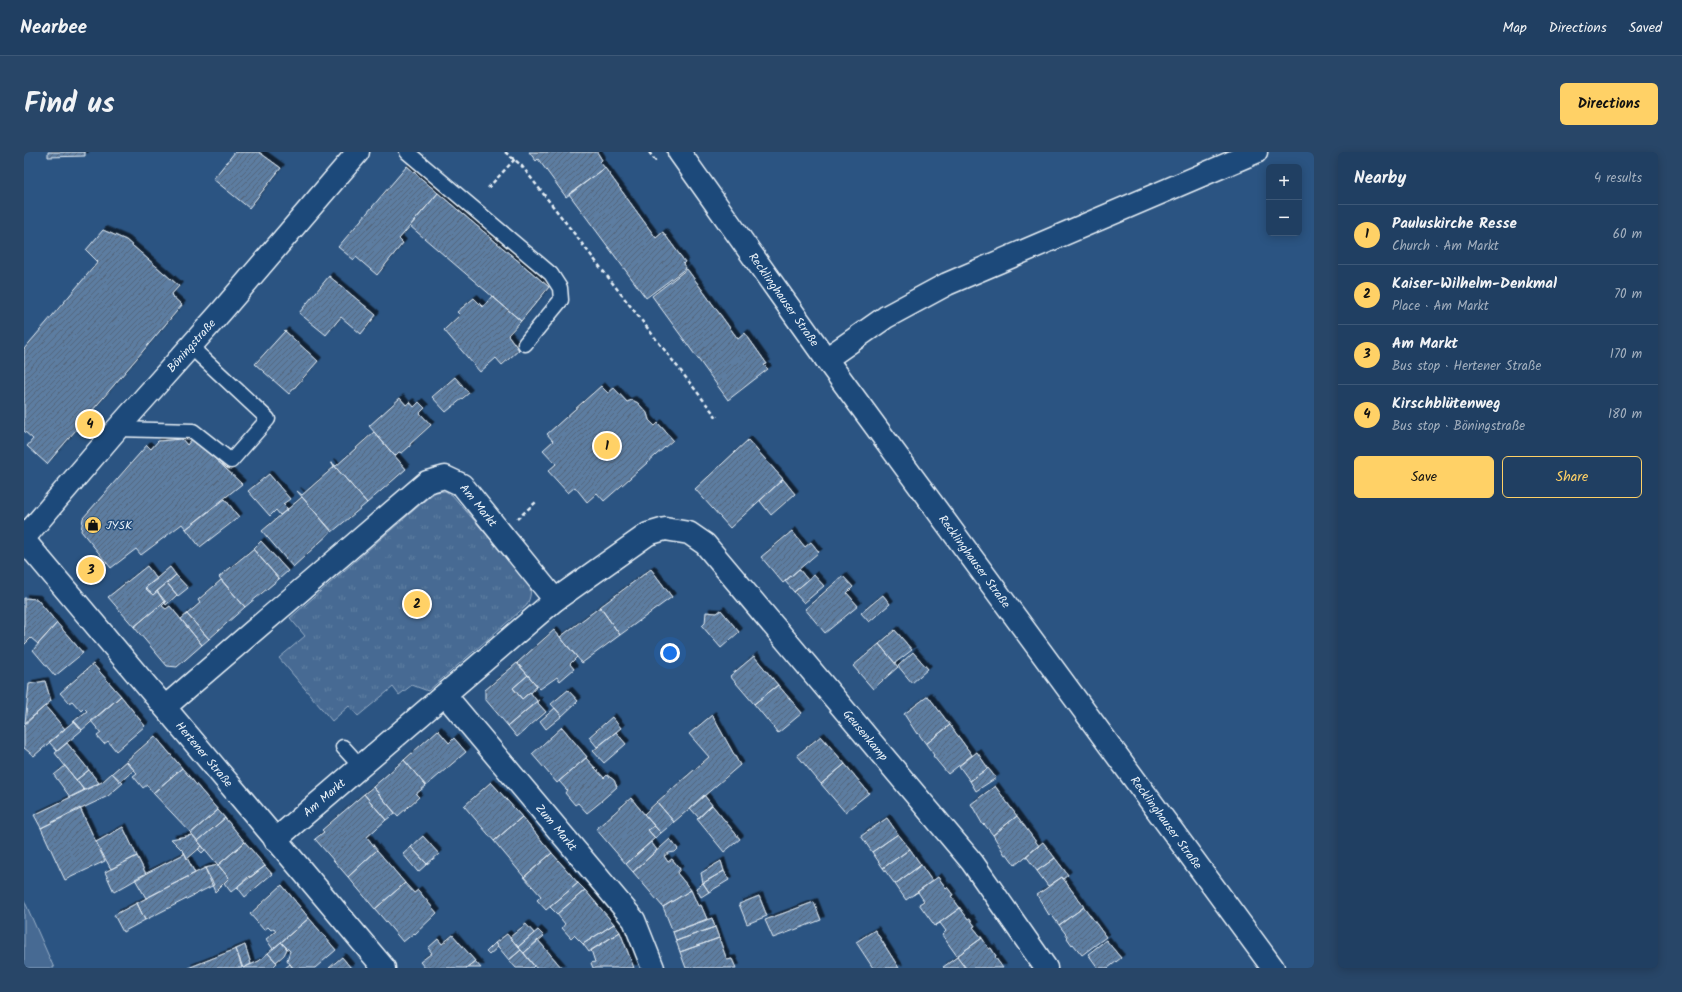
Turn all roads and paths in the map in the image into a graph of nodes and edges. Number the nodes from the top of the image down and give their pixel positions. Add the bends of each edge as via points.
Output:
1 (358, 152) edge
2 (407, 152) edge
3 (505, 152) edge
4 (679, 152) edge
5 (1256, 152) edge
6 (515, 159) junction
7 (488, 188) dead end
8 (525, 344) dead end
9 (191, 347) junction
10 (826, 359) junction
11 (718, 418) dead end
12 (117, 429) junction
13 (536, 502) dead end
14 (523, 514) dead end
15 (665, 529) joint
16 (24, 539) edge
17 (555, 600) junction
18 (445, 695) junction
19 (165, 707) junction
20 (343, 747) dead end
21 (361, 767) junction
22 (275, 840) junction
23 (384, 968) edge
24 (653, 968) edge
25 (1046, 968) edge
26 (1273, 968) edge

1 - 9 street, Böningstraße
2 - 8 lane via 550,274 560,288 561,300
3 - 6 path
4 - 10 street, Recklinghauser Straße
5 - 10 street via 947,284 886,317
6 - 7 path
6 - 11 path
9 - 12 street, Böningstraße
9 - 12 lane via 268,419 231,461 193,431
10 - 26 street, Recklinghauser Straße
12 - 16 street, Böningstraße
13 - 14 path
15 - 17 street, Am Markt via 648,534
15 - 25 street, Geusenkamp via 689,533 705,544 972,862
16 - 19 street, Hertener Straße
17 - 18 street, Am Markt
17 - 19 street, Am Markt via 462,484 445,477 427,482
18 - 21 street, Am Markt
18 - 24 street, Zum Markt via 634,920
19 - 22 street, Hertener Straße
20 - 21 lane
21 - 22 street, Am Markt
22 - 23 street, Hertener Straße

